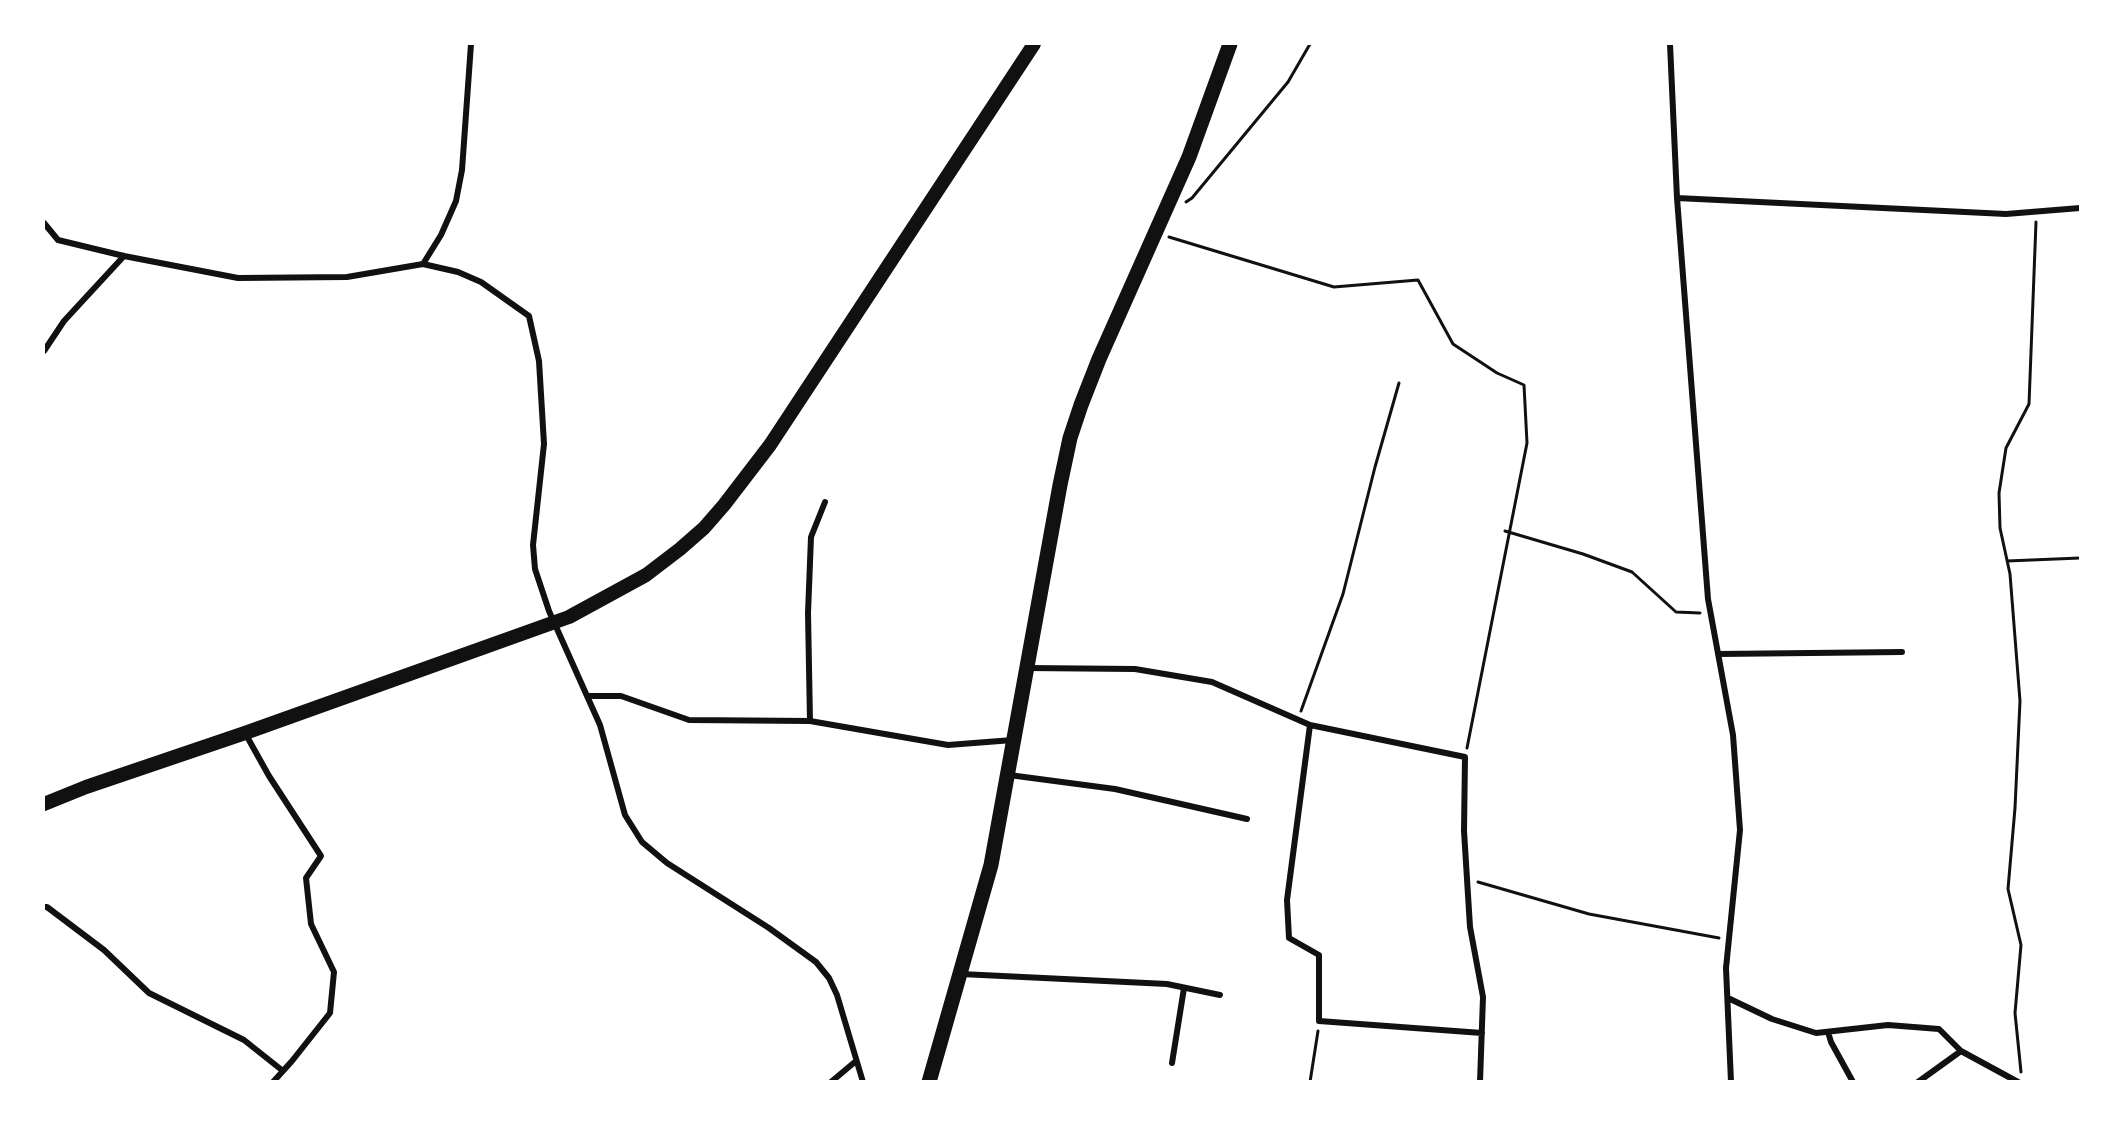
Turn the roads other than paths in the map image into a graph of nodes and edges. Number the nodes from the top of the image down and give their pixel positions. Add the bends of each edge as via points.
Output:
1 (471, 44) edge
2 (1035, 44) edge
3 (1230, 44) edge
4 (1670, 44) edge
5 (1677, 198) junction
6 (2080, 208) edge
7 (44, 223) edge
8 (124, 256) junction
9 (423, 264) junction
10 (44, 351) edge
11 (825, 502) dead end
12 (554, 623) junction
13 (1902, 652) dead end
14 (1718, 654) junction
15 (1026, 668) junction
16 (588, 696) junction
17 (810, 721) junction
18 (1310, 725) junction
19 (245, 733) junction
20 (1013, 740) junction
21 (1007, 774) junction
22 (44, 804) edge
23 (1247, 819) dead end
24 (44, 907) edge
25 (960, 974) junction
26 (1184, 988) junction
27 (1220, 995) dead end
28 (1728, 998) junction
29 (1828, 1032) junction
30 (1482, 1033) junction
31 (1961, 1051) junction
32 (856, 1060) junction
33 (1172, 1063) dead end
34 (283, 1071) junction
35 (273, 1082) edge
36 (831, 1082) edge
37 (863, 1082) edge
38 (929, 1082) edge
39 (1480, 1082) edge
40 (1731, 1082) edge
41 (1853, 1082) edge
42 (1918, 1082) edge
43 (2020, 1082) edge

1 - 9 street via 456,201
2 - 12 main road via 745,480 704,528 646,575
3 - 15 highway via 1189,157 1081,405 1060,485
4 - 5 street
5 - 6 street via 2006,214
5 - 14 street via 1711,614
7 - 8 street via 58,240
8 - 9 street via 238,278 347,277
8 - 10 street via 64,321
9 - 12 street via 481,282 529,316 539,361 544,444 533,545 535,570
11 - 17 street via 811,537
12 - 16 street
12 - 19 main road
13 - 14 street
14 - 28 street via 1733,735 1740,830 1726,968
15 - 18 street via 1136,669 1212,682
15 - 20 highway
16 - 17 street via 621,696 689,720
16 - 32 street via 630,826 667,863 816,962 837,995
17 - 20 street via 948,745
18 - 30 street via 1465,757 1464,831 1470,927 1484,997
18 - 30 street via 1288,909 1289,938 1320,955 1319,1021
19 - 22 main road
19 - 34 street via 321,856 306,878 311,924 334,972 330,1013
20 - 21 highway
21 - 23 street via 1115,789
21 - 25 highway via 991,865
24 - 34 street via 104,950 149,993 244,1040
25 - 26 street
25 - 38 highway
26 - 27 street
26 - 33 street
28 - 29 street via 1772,1019 1816,1033
28 - 40 street
29 - 31 street via 1888,1025 1939,1029
29 - 41 street
30 - 39 street
31 - 42 street
31 - 43 street
32 - 36 street
32 - 37 street
34 - 35 street

